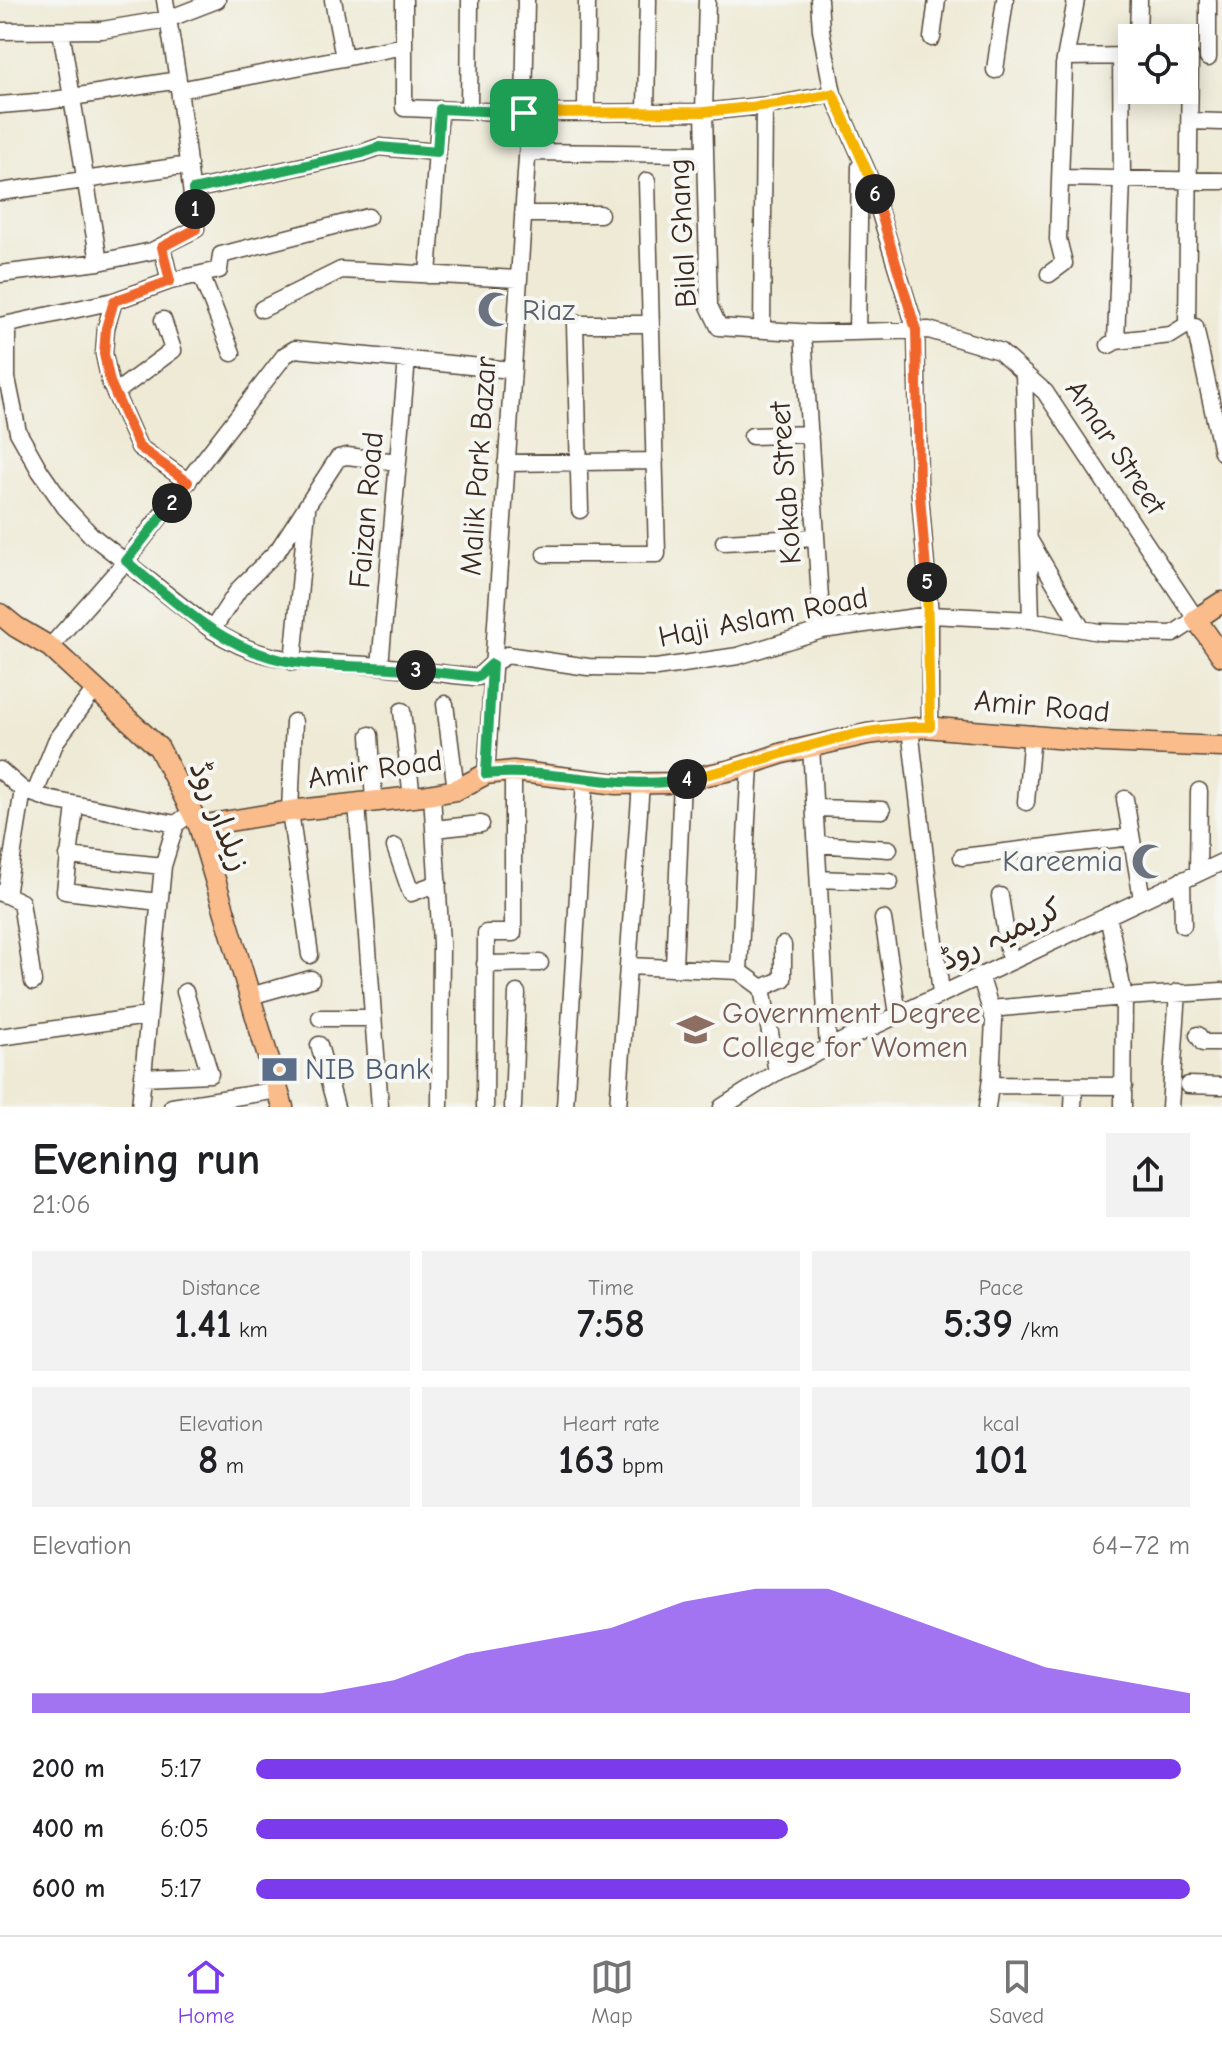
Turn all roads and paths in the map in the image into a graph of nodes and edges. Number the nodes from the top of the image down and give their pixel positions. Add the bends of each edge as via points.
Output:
1 (165, 0) edge
2 (217, 0) edge
3 (333, 0) edge
4 (404, 0) edge
5 (470, 0) edge
6 (526, 0) edge
7 (587, 0) edge
8 (648, 0) edge
9 (707, 0) edge
10 (819, 0) edge
11 (937, 0) edge
12 (1005, 0) edge
13 (1076, 0) edge
14 (1139, 0) edge
15 (1208, 0) edge
16 (168, 19) junction
17 (1138, 24) edge
18 (0, 31) edge
19 (61, 31) junction
20 (932, 38) dead end
21 (404, 46) junction
22 (1118, 56) edge
23 (1066, 57) junction
24 (344, 58) junction
25 (1215, 58) edge
26 (995, 70) dead end
27 (179, 85) junction
28 (833, 94) junction
29 (72, 97) junction
30 (1125, 104) edge
31 (1189, 104) edge
32 (0, 105) edge
33 (764, 106) junction
34 (440, 109) junction
35 (469, 111) junction
36 (646, 112) junction
37 (704, 112) junction
38 (527, 113) junction
39 (586, 113) junction
40 (1190, 121) junction
41 (1222, 122) edge
42 (437, 152) junction
43 (527, 152) junction
44 (705, 154) junction
45 (861, 156) junction
46 (189, 165) junction
47 (1060, 178) junction
48 (1122, 179) junction
49 (1190, 180) junction
50 (84, 181) junction
51 (647, 181) dead end
52 (1222, 181) edge
53 (193, 190) junction
54 (0, 192) edge
55 (523, 214) junction
56 (600, 214) dead end
57 (368, 217) dead end
58 (162, 247) junction
59 (99, 262) junction
60 (0, 274) edge
61 (1049, 274) dead end
62 (201, 275) junction
63 (428, 275) junction
64 (518, 279) junction
65 (170, 281) junction
66 (114, 301) junction
67 (262, 309) dead end
68 (163, 320) dead end
69 (650, 324) junction
70 (1187, 325) junction
71 (4, 326) edge
72 (762, 330) junction
73 (916, 330) junction
74 (857, 332) junction
75 (803, 333) junction
76 (232, 353) dead end
77 (407, 359) junction
78 (512, 370) junction
79 (1024, 373) junction
80 (115, 393) junction
81 (810, 434) junction
82 (752, 436) dead end
83 (1218, 458) edge
84 (655, 461) junction
85 (398, 462) junction
86 (578, 462) junction
87 (506, 463) junction
88 (188, 482) junction
89 (307, 507) junction
90 (580, 510) dead end
91 (816, 537) junction
92 (1029, 538) junction
93 (724, 542) dead end
94 (545, 554) dead end
95 (126, 561) junction
96 (1222, 602) edge
97 (930, 615) junction
98 (1196, 619) junction
99 (1031, 620) junction
100 (5, 624) edge
101 (1082, 629) junction
102 (212, 630) junction
103 (822, 630) junction
104 (50, 647) junction
105 (1222, 656) edge
106 (293, 662) junction
107 (492, 664) junction
108 (380, 666) junction
109 (96, 688) junction
110 (445, 704) dead end
111 (402, 711) dead end
112 (294, 722) dead end
113 (920, 728) junction
114 (1032, 734) junction
115 (370, 735) dead end
116 (811, 746) junction
117 (1222, 747) edge
118 (750, 764) junction
119 (0, 770) edge
120 (513, 771) junction
121 (486, 774) junction
122 (585, 779) junction
123 (682, 780) junction
124 (641, 783) junction
125 (456, 790) junction
126 (1199, 791) dead end
127 (29, 792) junction
128 (422, 796) junction
129 (1125, 799) dead end
130 (1026, 802) dead end
131 (366, 803) junction
132 (75, 806) junction
133 (815, 808) junction
134 (882, 810) dead end
135 (290, 811) junction
136 (189, 821) junction
137 (481, 824) dead end
138 (434, 829) junction
139 (1131, 837) junction
140 (817, 844) junction
141 (395, 847) dead end
142 (889, 849) dead end
143 (68, 856) junction
144 (962, 857) dead end
145 (1222, 862) edge
146 (163, 866) junction
147 (1198, 873) junction
148 (819, 879) junction
149 (1182, 880) junction
150 (890, 882) dead end
151 (438, 883) junction
152 (3, 894) edge
153 (1000, 896) dead end
154 (1142, 899) junction
155 (159, 902) junction
156 (1108, 915) junction
157 (883, 919) dead end
158 (1183, 925) dead end
159 (783, 945) dead end
160 (310, 955) dead end
161 (1010, 961) junction
162 (540, 963) dead end
163 (485, 964) junction
164 (628, 966) junction
165 (674, 966) junction
166 (739, 971) junction
167 (980, 975) junction
168 (311, 979) dead end
169 (33, 982) dead end
170 (762, 988) junction
171 (1222, 991) edge
172 (185, 992) dead end
173 (1178, 992) junction
174 (517, 993) dead end
175 (941, 993) junction
176 (250, 996) junction
177 (1124, 997) junction
178 (990, 1009) junction
179 (898, 1014) junction
180 (147, 1016) junction
181 (320, 1018) dead end
182 (373, 1018) junction
183 (1198, 1035) dead end
184 (0, 1037) edge
185 (1222, 1043) edge
186 (319, 1045) dead end
187 (828, 1048) junction
188 (777, 1072) junction
189 (143, 1077) junction
190 (990, 1085) junction
191 (1188, 1085) dead end
192 (1074, 1086) junction
193 (1124, 1086) junction
194 (1222, 1086) edge
195 (280, 1099) edge
196 (253, 1100) edge
197 (140, 1107) edge
198 (172, 1107) edge
199 (336, 1107) edge
200 (380, 1107) edge
201 (440, 1107) edge
202 (485, 1107) edge
203 (513, 1107) edge
204 (565, 1107) edge
205 (618, 1107) edge
206 (722, 1107) edge
207 (987, 1107) edge
208 (1073, 1107) edge
209 (1123, 1107) edge
210 (1170, 1107) edge

1 - 16 street
2 - 16 street
3 - 24 street
4 - 21 street
5 - 35 street
6 - 38 street, Malik Park Bazar
7 - 39 street
8 - 36 street
9 - 37 street, Bilal Ghang
10 - 28 street
11 - 20 street
12 - 26 street
13 - 23 street
14 - 17 street
15 - 25 street
16 - 19 street
16 - 27 street
18 - 19 street
19 - 29 street
21 - 24 street
21 - 34 street via 404,108
22 - 23 street
23 - 47 street
24 - 27 street
27 - 29 street
27 - 46 street
28 - 33 street
28 - 45 street
29 - 32 street
29 - 50 street
30 - 48 street
31 - 40 street
33 - 37 street
33 - 72 street
34 - 35 street
34 - 42 street
35 - 38 street
36 - 37 street
36 - 39 street
37 - 44 street, Bilal Ghang
38 - 39 street
38 - 43 street, Malik Park Bazar
40 - 41 street
40 - 49 street
42 - 53 street via 379,147
42 - 63 street
43 - 44 street
43 - 55 street, Malik Park Bazar
44 - 72 street, Bilal Ghang via 709,306 719,327
45 - 73 street
45 - 74 street
46 - 50 street
46 - 53 street
47 - 48 street
47 - 61 street via 1058,239 1064,263
48 - 49 street
48 - 70 street via 1112,343 1171,335
49 - 52 street
49 - 70 street
50 - 54 street
50 - 59 street
51 - 69 street
53 - 58 street via 196,229
55 - 56 street
55 - 64 street, Malik Park Bazar
57 - 62 street via 221,255 219,270
58 - 59 street
58 - 65 street
59 - 60 street
62 - 65 street
62 - 76 street
63 - 64 street
63 - 67 street via 335,271
64 - 78 street, Malik Park Bazar
65 - 66 street
66 - 71 street
66 - 80 street via 104,354
68 - 80 street via 173,350
69 - 84 street
69 - 86 street via 575,324
70 - 83 street via 1198,330
71 - 95 street, Haji Aslam Road via 18,432 65,507
72 - 75 street, Bilal Ghang
73 - 74 street, Bilal Ghang
73 - 79 street, Amar Street via 999,351
73 - 97 street via 919,483
74 - 75 street, Bilal Ghang
75 - 81 street, Kokab Street
77 - 78 street
77 - 85 street, Faizan Road
77 - 88 street via 295,349 285,355
78 - 87 street, Malik Park Bazar
79 - 92 street
79 - 98 street, Amar Street via 1045,392
80 - 88 street via 139,447
81 - 82 street
81 - 91 street, Kokab Street
84 - 86 street
84 - 94 street via 657,554
85 - 89 street via 342,456
85 - 108 street, Faizan Road
86 - 87 street
86 - 90 street
87 - 107 street, Malik Park Bazar
88 - 95 street
89 - 102 street
89 - 106 street
91 - 93 street
91 - 103 street, Kokab Street
92 - 99 street
92 - 101 street
95 - 102 street, Haji Aslam Road
95 - 104 street
96 - 98 main road
97 - 99 street, Haji Aslam Road
97 - 103 street, Haji Aslam Road
97 - 113 street
98 - 101 street, Haji Aslam Road via 1173,634
98 - 105 main road, Amar Street
99 - 101 street, Haji Aslam Road
100 - 104 main road, زیلدار روڈ
102 - 106 street, Haji Aslam Road via 232,643
103 - 107 street, Haji Aslam Road via 738,656 656,668 588,667 507,655
104 - 109 main road, زیلدار روڈ
106 - 108 street, Haji Aslam Road
107 - 108 street, Haji Aslam Road via 474,677
107 - 121 street, Malik Park Bazar
109 - 127 street via 56,741
109 - 136 main road, زیلدار روڈ via 159,748
110 - 125 street
111 - 128 street
112 - 135 street
113 - 114 main road, Amir Road
113 - 116 main road, Amir Road
113 - 175 street
114 - 117 main road, Amir Road
114 - 130 street
115 - 131 street
116 - 118 main road, Amir Road
116 - 133 street
118 - 123 main road, Amir Road
118 - 166 street
119 - 127 street
120 - 121 main road, Amir Road
120 - 122 main road, Amir Road
120 - 163 street via 513,933 486,933
121 - 125 main road, Amir Road
122 - 124 main road, Amir Road
122 - 204 street
123 - 124 main road, Amir Road
123 - 165 street
124 - 164 street
125 - 128 main road, Amir Road
126 - 147 street
127 - 132 street
127 - 152 street
128 - 131 main road, Amir Road
128 - 138 street
129 - 139 street
131 - 135 main road, Amir Road
131 - 182 street
132 - 136 street
132 - 143 street
133 - 134 street
133 - 140 street
135 - 136 main road, Amir Road
135 - 160 street
136 - 146 street
136 - 176 main road, زیلدار روڈ
137 - 138 street
138 - 151 street
139 - 144 street
139 - 154 street
140 - 142 street
140 - 148 street
141 - 151 street via 411,893
143 - 146 street
143 - 155 street via 65,891
145 - 147 street, کریمیہ روڈ
146 - 155 street
147 - 149 street, کریمیہ روڈ
148 - 150 street
148 - 187 street
149 - 154 street, کریمیہ روڈ
149 - 158 street
151 - 201 street
152 - 169 street via 21,902
153 - 161 street
154 - 156 street, کریمیہ روڈ
155 - 180 street
156 - 161 street, کریمیہ روڈ
156 - 177 street
157 - 179 street
159 - 170 street via 783,979
161 - 167 street, کریمیہ روڈ
162 - 163 street
163 - 202 street
164 - 165 street
164 - 205 street
165 - 166 street
166 - 170 street
167 - 175 street, کریمیہ روڈ
167 - 178 street
168 - 176 street
170 - 188 street
171 - 173 street
172 - 189 street via 210,1074
173 - 177 street
173 - 210 street
174 - 203 street
175 - 179 street, کریمیہ روڈ
176 - 195 main road, زیلدار روڈ
177 - 178 street
177 - 193 street
178 - 190 street
179 - 187 street, کریمیہ روڈ
180 - 184 street
180 - 189 street
181 - 182 street
182 - 200 street
183 - 185 street via 1203,1043
186 - 199 street
187 - 188 street, کریمیہ روڈ
188 - 206 street, کریمیہ روڈ
189 - 197 street
190 - 192 street
190 - 207 street
191 - 194 street
192 - 193 street
192 - 208 street
193 - 209 street
195 - 196 street
196 - 198 street

